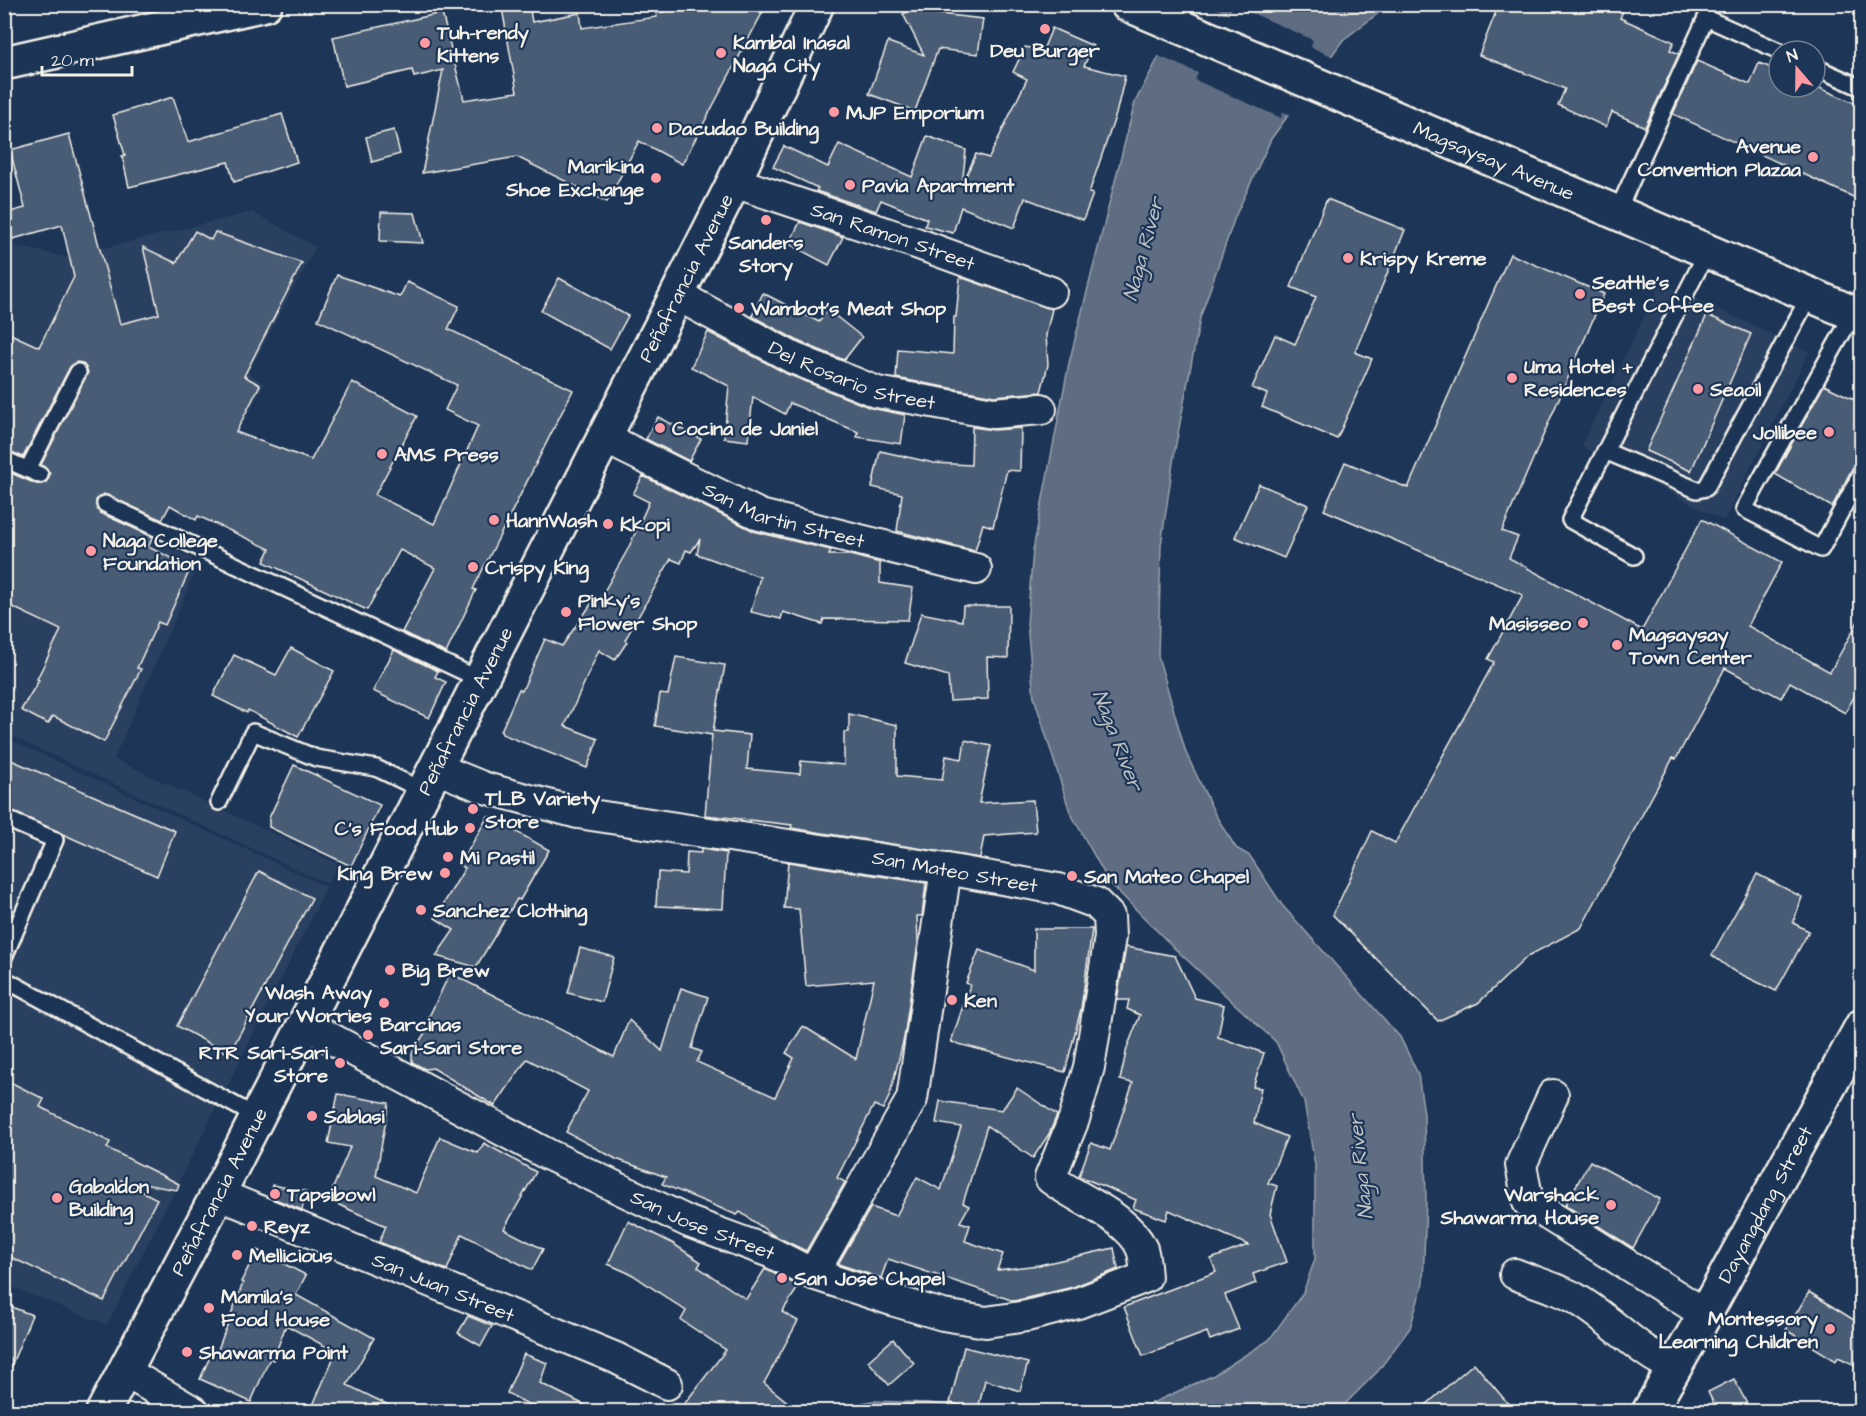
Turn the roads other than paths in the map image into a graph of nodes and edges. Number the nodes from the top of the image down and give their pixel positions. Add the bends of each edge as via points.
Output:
1 (265, 4) edge
2 (817, 4) edge
3 (1127, 4) edge
4 (1767, 46) edge
5 (4, 63) edge
6 (1827, 72) edge
7 (1862, 88) edge
8 (734, 182) junction
9 (1617, 212) junction
10 (1707, 252) junction
11 (1051, 292) dead end
12 (677, 295) junction
13 (1810, 295) junction
14 (1857, 315) edge
15 (78, 372) dead end
16 (1041, 409) dead end
17 (603, 437) junction
18 (1605, 451) junction
19 (4, 459) edge
20 (1862, 472) edge
21 (105, 504) dead end
22 (1634, 556) dead end
23 (976, 568) dead end
24 (481, 680) junction
25 (430, 779) junction
26 (219, 802) dead end
27 (4, 818) edge
28 (946, 868) junction
29 (4, 957) edge
30 (4, 979) edge
31 (304, 1024) junction
32 (1862, 1026) edge
33 (1553, 1095) dead end
34 (257, 1117) junction
35 (218, 1194) junction
36 (1144, 1263) joint
37 (813, 1274) junction
38 (1515, 1274) dead end
39 (1705, 1314) junction
40 (1674, 1367) junction
41 (124, 1371) junction
42 (667, 1384) dead end
43 (103, 1412) edge
44 (194, 1412) edge
45 (1649, 1412) edge

1 - 5 main road
2 - 8 main road, Peñafrancia Avenue
3 - 9 main road, Magsaysay Avenue
4 - 9 lane via 1706,18
6 - 7 lane
8 - 11 street, San Ramon Street
8 - 12 main road, Peñafrancia Avenue
9 - 10 main road, Magsaysay Avenue
10 - 13 main road, Magsaysay Avenue
10 - 18 lane
12 - 16 street, Del Rosario Street via 793,358 877,392 993,413
12 - 17 main road, Peñafrancia Avenue
13 - 14 main road, Magsaysay Avenue
13 - 18 lane via 1706,488 1698,490
14 - 20 lane via 1744,509 1821,549
15 - 19 lane via 34,472
17 - 23 street, San Martin Street via 760,515
17 - 24 main road, Peñafrancia Avenue
18 - 22 lane via 1570,520
21 - 24 lane
24 - 25 main road, Peñafrancia Avenue
25 - 26 lane via 316,758 253,732
25 - 28 street, San Mateo Street via 485,788 578,813
25 - 31 main road, Peñafrancia Avenue
27 - 29 lane via 55,840
28 - 36 street, San Mateo Street via 1058,889 1096,903 1109,916 1110,937 1089,1068 1050,1179 1097,1206 1131,1234 1142,1249
28 - 37 street via 912,1099
30 - 34 lane
31 - 34 main road, Peñafrancia Avenue
31 - 37 street, San Jose Street via 547,1154 689,1222 770,1252
32 - 39 main road, Dayangdang Street
33 - 39 street via 1521,1165 1528,1202
34 - 35 main road, Peñafrancia Avenue
35 - 41 main road, Peñafrancia Avenue
35 - 42 street, San Juan Street via 616,1358
36 - 37 street, San Jose Street via 1146,1277 1127,1286 1027,1316 986,1322 943,1315
38 - 40 street via 1574,1298 1652,1358
39 - 40 main road, Dayangdang Street
40 - 45 main road, Dayangdang Street
41 - 43 main road, Peñafrancia Avenue
41 - 44 street

